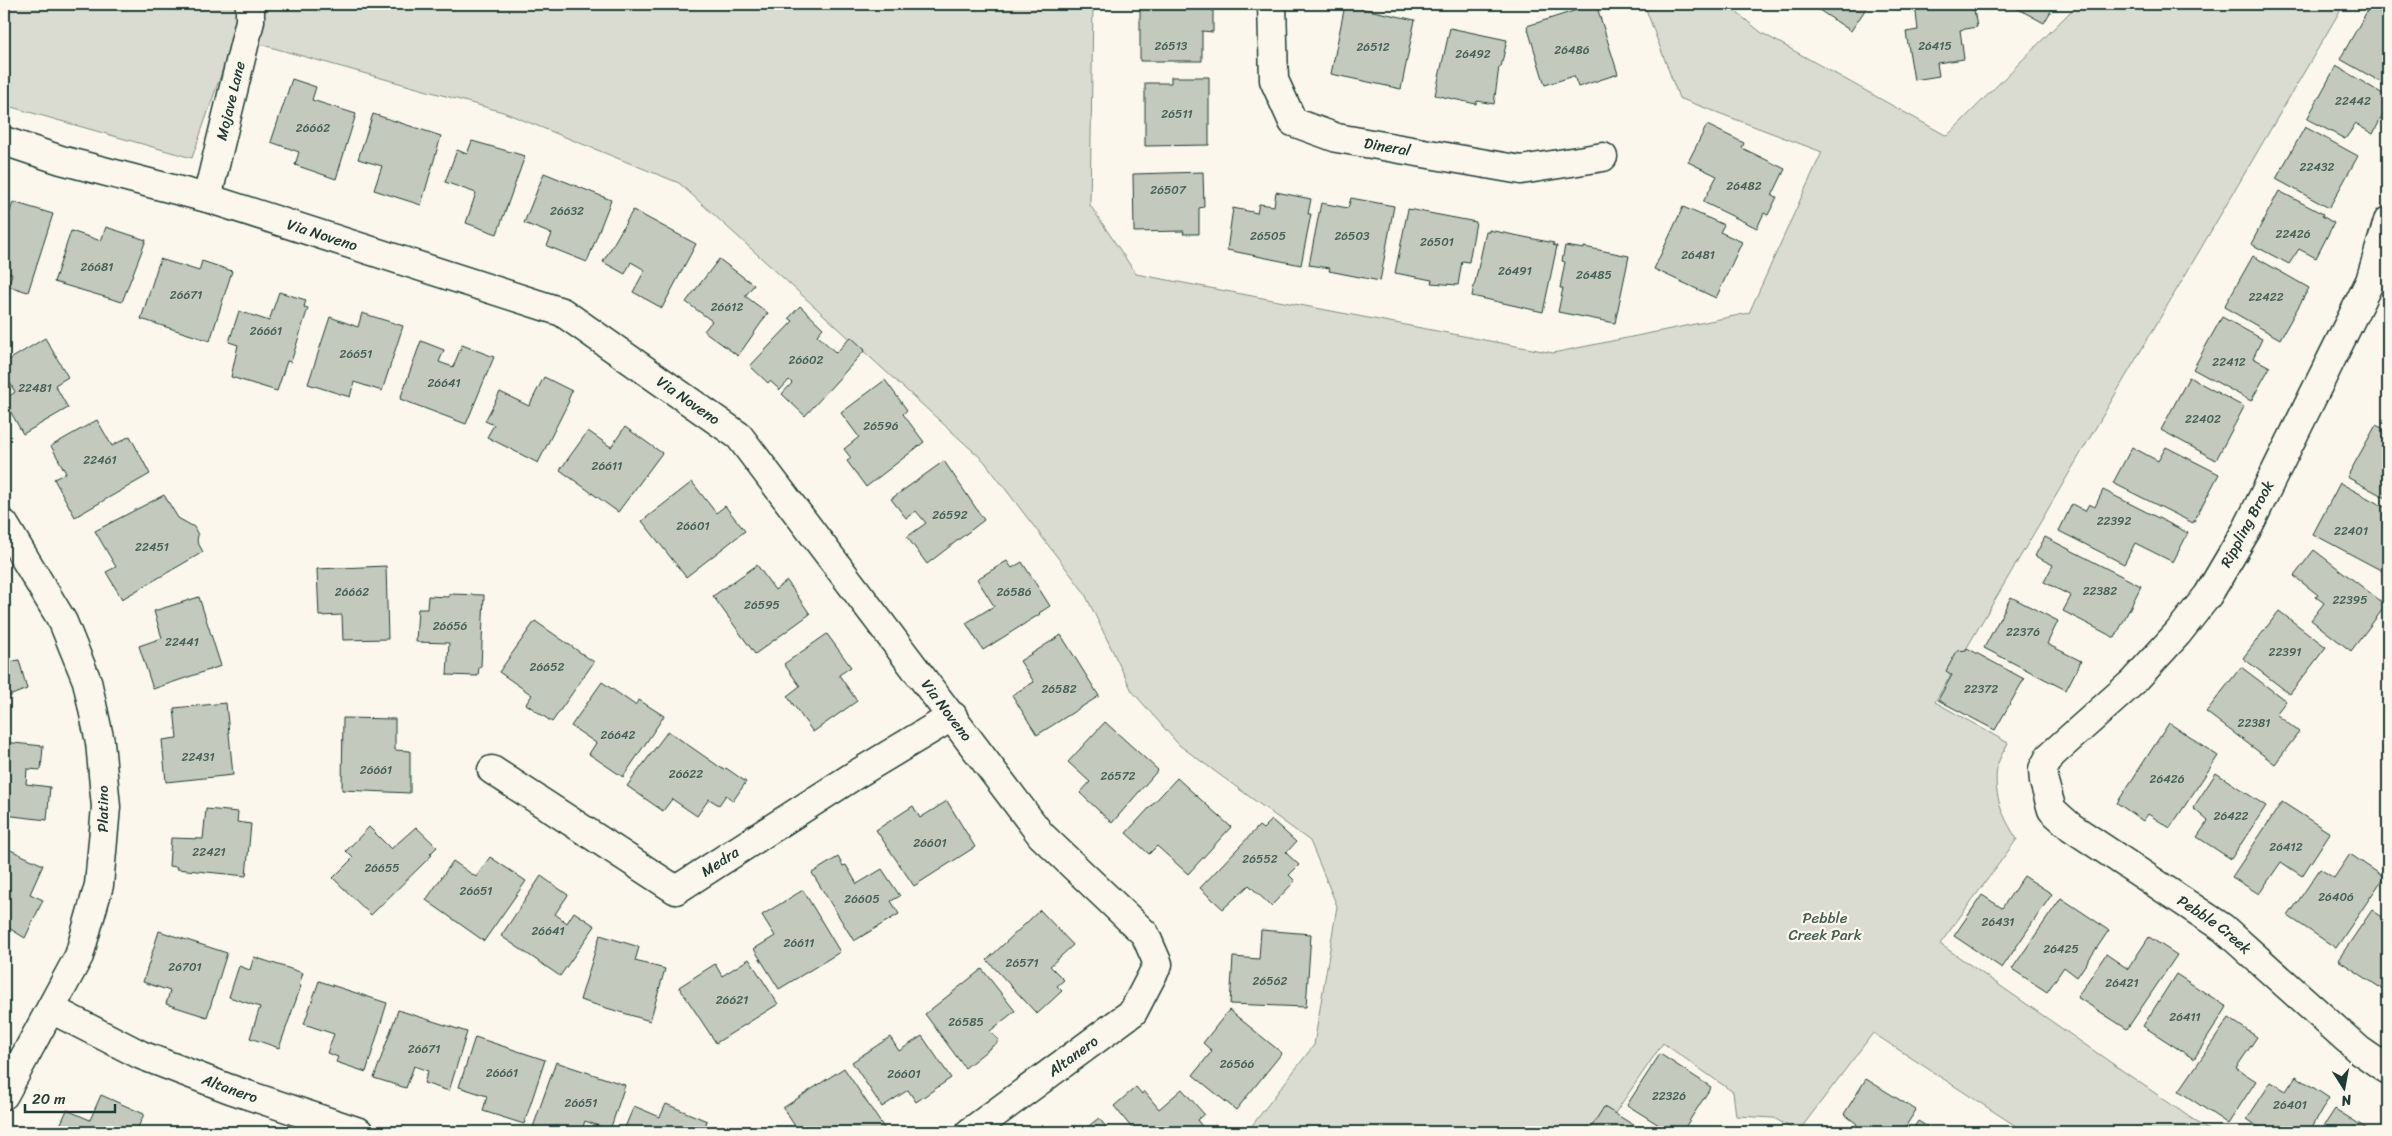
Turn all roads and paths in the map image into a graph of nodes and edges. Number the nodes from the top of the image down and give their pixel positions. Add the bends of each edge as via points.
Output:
1 (250, 4) edge
2 (1272, 4) edge
3 (4, 141) edge
4 (1603, 157) dead end
5 (207, 198) junction
6 (2388, 221) edge
7 (4, 524) edge
8 (953, 716) junction
9 (492, 770) dead end
10 (2044, 782) joint
11 (1158, 964) joint
12 (52, 1009) junction
13 (2388, 1070) edge
14 (4, 1095) edge
15 (359, 1132) edge
16 (970, 1132) edge

1 - 5 street, Mojave Lane via 250,21
2 - 4 street, Dineral via 1274,80 1293,122 1337,138 1521,170
3 - 5 street, Via Noveno via 61,160
5 - 8 street, Via Noveno via 562,312 739,436
6 - 10 street, Rippling Brook via 2370,281 2247,529 2208,595 2133,682 2050,756 2043,769
7 - 12 street, Platino via 63,622 87,680 100,742 106,807 99,885 79,956
8 - 9 street, Medra via 676,890
8 - 11 street, Via Noveno via 1041,835 1145,934
10 - 13 street, Pebble Creek via 2052,810 2072,827 2223,928 2359,1050
11 - 16 street, Altanero via 1133,1012
12 - 14 street, Platino
12 - 15 street, Altanero via 141,1055

